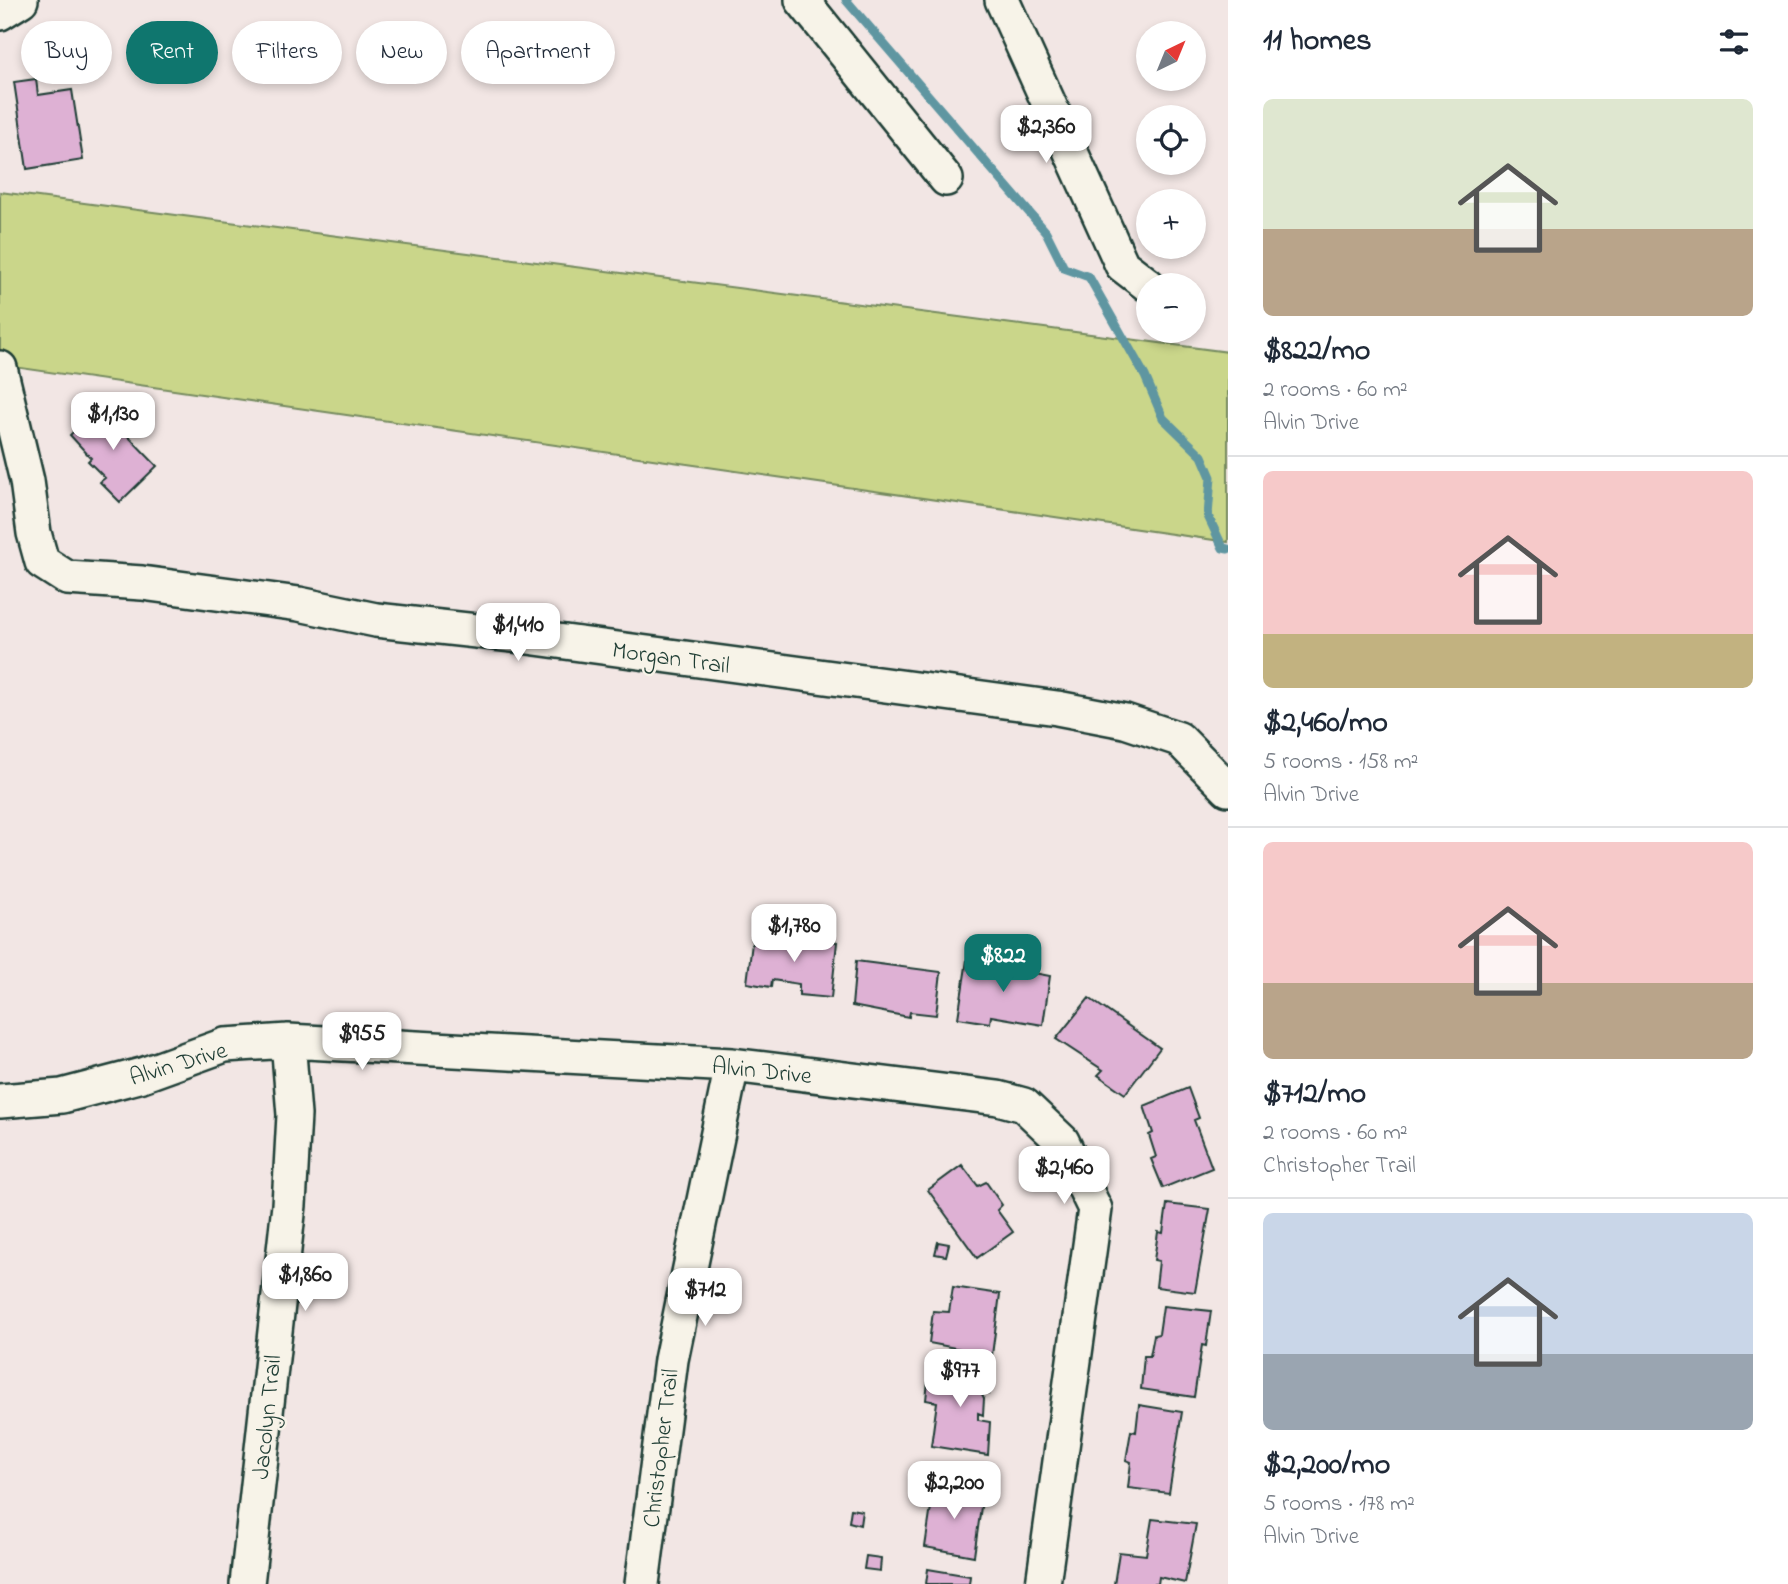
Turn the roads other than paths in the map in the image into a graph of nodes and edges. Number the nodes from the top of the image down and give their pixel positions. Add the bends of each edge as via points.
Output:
1 (21, 0) edge
2 (802, 0) edge
3 (1002, 0) edge
4 (0, 13) edge
5 (946, 179) dead end
6 (1136, 276) edge
7 (0, 368) edge
8 (1228, 789) edge
9 (288, 1041) junction
10 (732, 1065) junction
11 (0, 1101) edge
12 (247, 1584) edge
13 (642, 1584) edge
14 (1043, 1584) edge

1 - 4 street
2 - 5 street
3 - 6 street via 1122,265
7 - 8 street, Morgan Trail via 42,562 66,578 142,583 299,604 376,620 1058,708 1125,721 1179,739
9 - 10 street, Alvin Drive
9 - 11 street, Alvin Drive via 225,1045 142,1075 62,1096
9 - 12 street, Jacolyn Trail via 295,1115 289,1205
10 - 13 street, Christopher Trail via 671,1360
10 - 14 street, Alvin Drive via 998,1098 1024,1105 1062,1140 1095,1209

